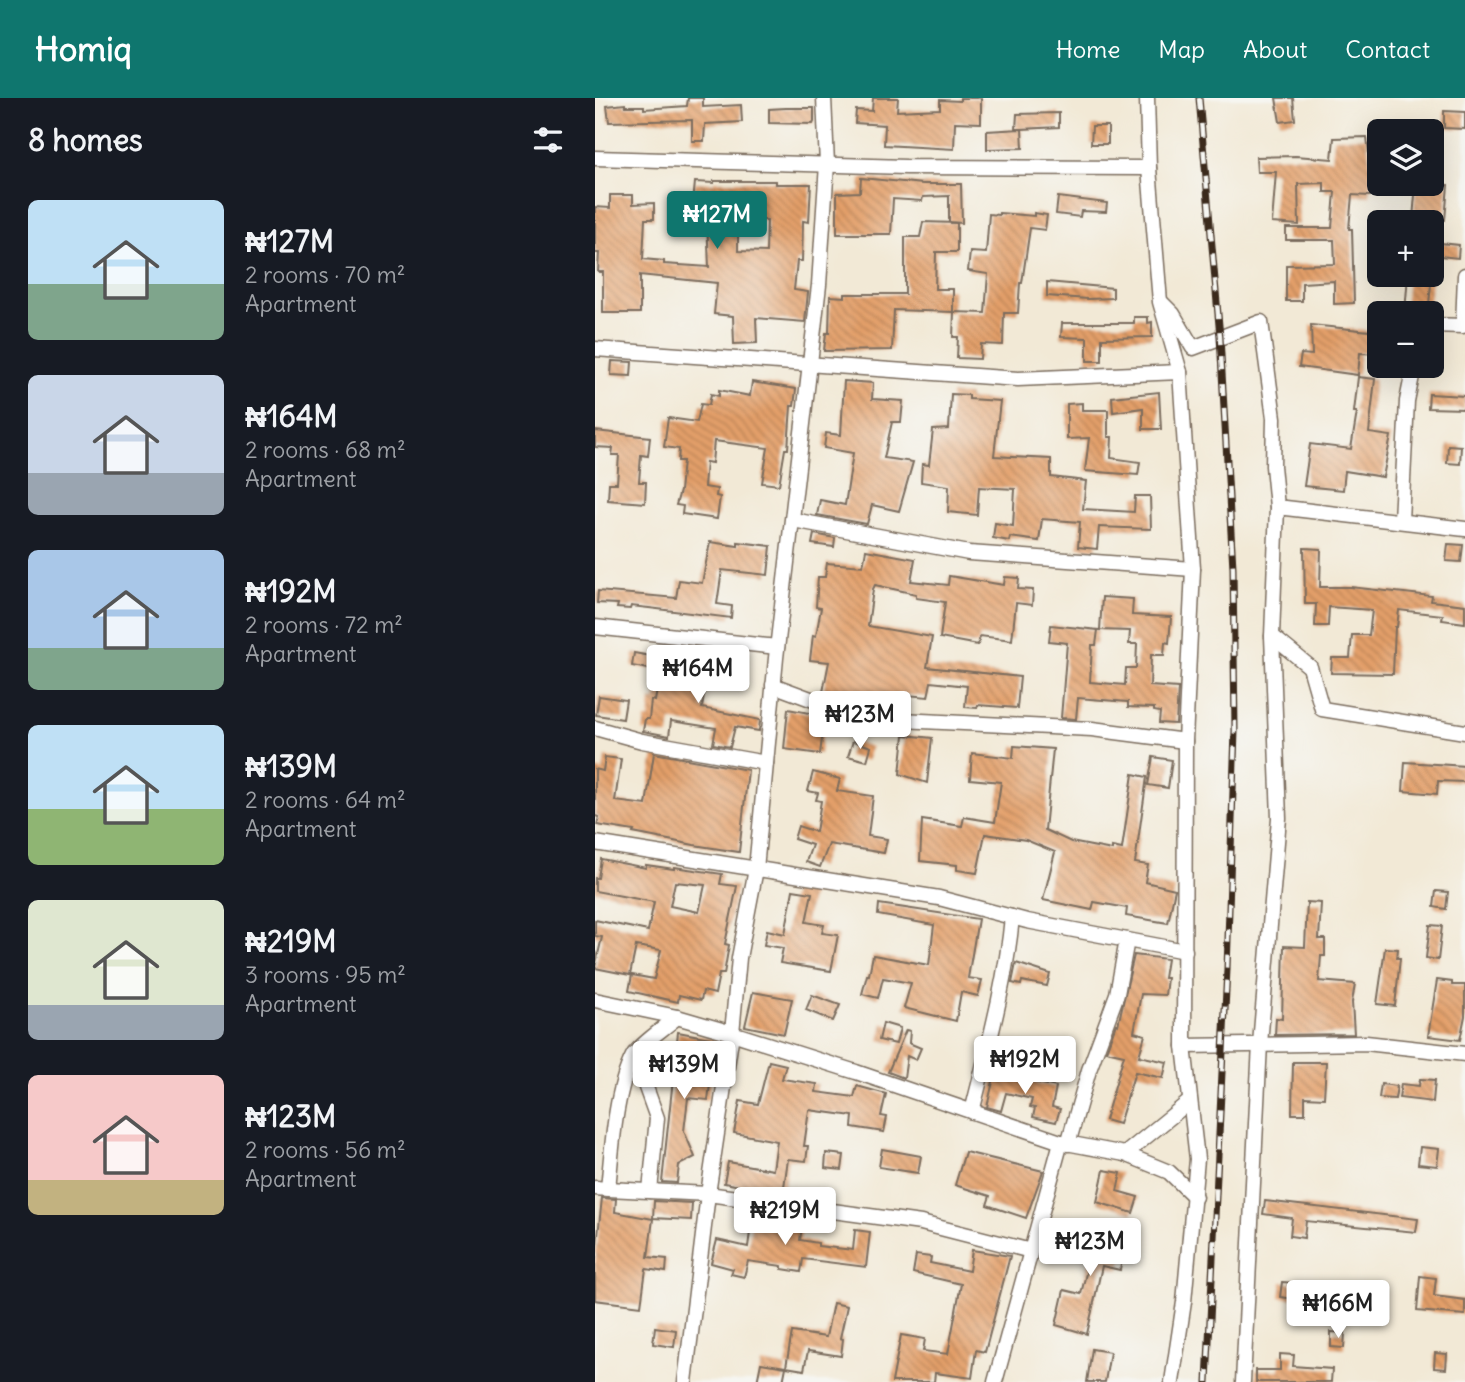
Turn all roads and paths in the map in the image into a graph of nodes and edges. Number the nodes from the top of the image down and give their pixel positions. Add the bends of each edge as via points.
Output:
1 (824, 98) edge
2 (1147, 98) edge
3 (595, 158) edge
4 (827, 164) junction
5 (1149, 169) junction
6 (1465, 275) edge
7 (1160, 302) junction
8 (1444, 325) edge
9 (1464, 326) edge
10 (595, 349) edge
11 (810, 364) junction
12 (1180, 372) junction
13 (1412, 378) edge
14 (1277, 507) junction
15 (793, 520) junction
16 (1401, 520) junction
17 (1465, 528) edge
18 (1193, 569) junction
19 (595, 628) edge
20 (1272, 636) junction
21 (777, 647) junction
22 (773, 685) junction
23 (595, 728) edge
24 (1465, 732) edge
25 (1185, 741) junction
26 (766, 763) junction
27 (595, 843) edge
28 (756, 869) junction
29 (1012, 917) junction
30 (1127, 940) junction
31 (1185, 951) junction
32 (595, 1000) edge
33 (677, 1017) junction
34 (732, 1032) junction
35 (1260, 1044) junction
36 (1184, 1046) junction
37 (634, 1054) junction
38 (1465, 1054) edge
39 (1190, 1101) junction
40 (972, 1112) junction
41 (1065, 1143) junction
42 (1125, 1154) junction
43 (601, 1189) edge
44 (650, 1191) junction
45 (708, 1194) junction
46 (1195, 1197) junction
47 (1031, 1251) junction
48 (685, 1382) edge
49 (995, 1382) edge
50 (1172, 1382) edge
51 (1243, 1382) edge

1 - 4 street
2 - 5 street
3 - 4 street
4 - 5 street
4 - 11 street
5 - 7 street
6 - 9 street
7 - 12 street
7 - 14 street via 1173,314 1193,348 1261,322 1274,418
8 - 9 street
10 - 11 street
11 - 12 street via 1018,379
11 - 15 street
12 - 18 street
13 - 16 street
14 - 16 street
14 - 20 street
15 - 18 street via 969,553
15 - 21 street
16 - 17 street
18 - 25 street
19 - 21 street
20 - 24 street via 1310,667 1322,709
20 - 35 street via 1279,818
21 - 22 street
22 - 25 street via 855,715 1092,729
22 - 26 street
23 - 26 street
25 - 31 street
26 - 28 street
27 - 28 street
28 - 29 street via 939,898
28 - 34 street via 739,958
29 - 30 street
29 - 40 street via 995,1019
30 - 31 street
30 - 41 street via 1117,994
31 - 36 street
32 - 33 street
33 - 34 street
33 - 37 street
34 - 40 street
34 - 45 street
35 - 36 street
35 - 38 street via 1366,1042
35 - 51 street
36 - 39 street
37 - 43 street
37 - 44 street via 657,1118
39 - 42 street
39 - 46 street via 1197,1159
40 - 41 street
41 - 42 street
41 - 47 street
42 - 46 street via 1169,1172
43 - 44 street
44 - 45 street
45 - 47 street via 921,1223
45 - 48 street
46 - 50 street
47 - 49 street

